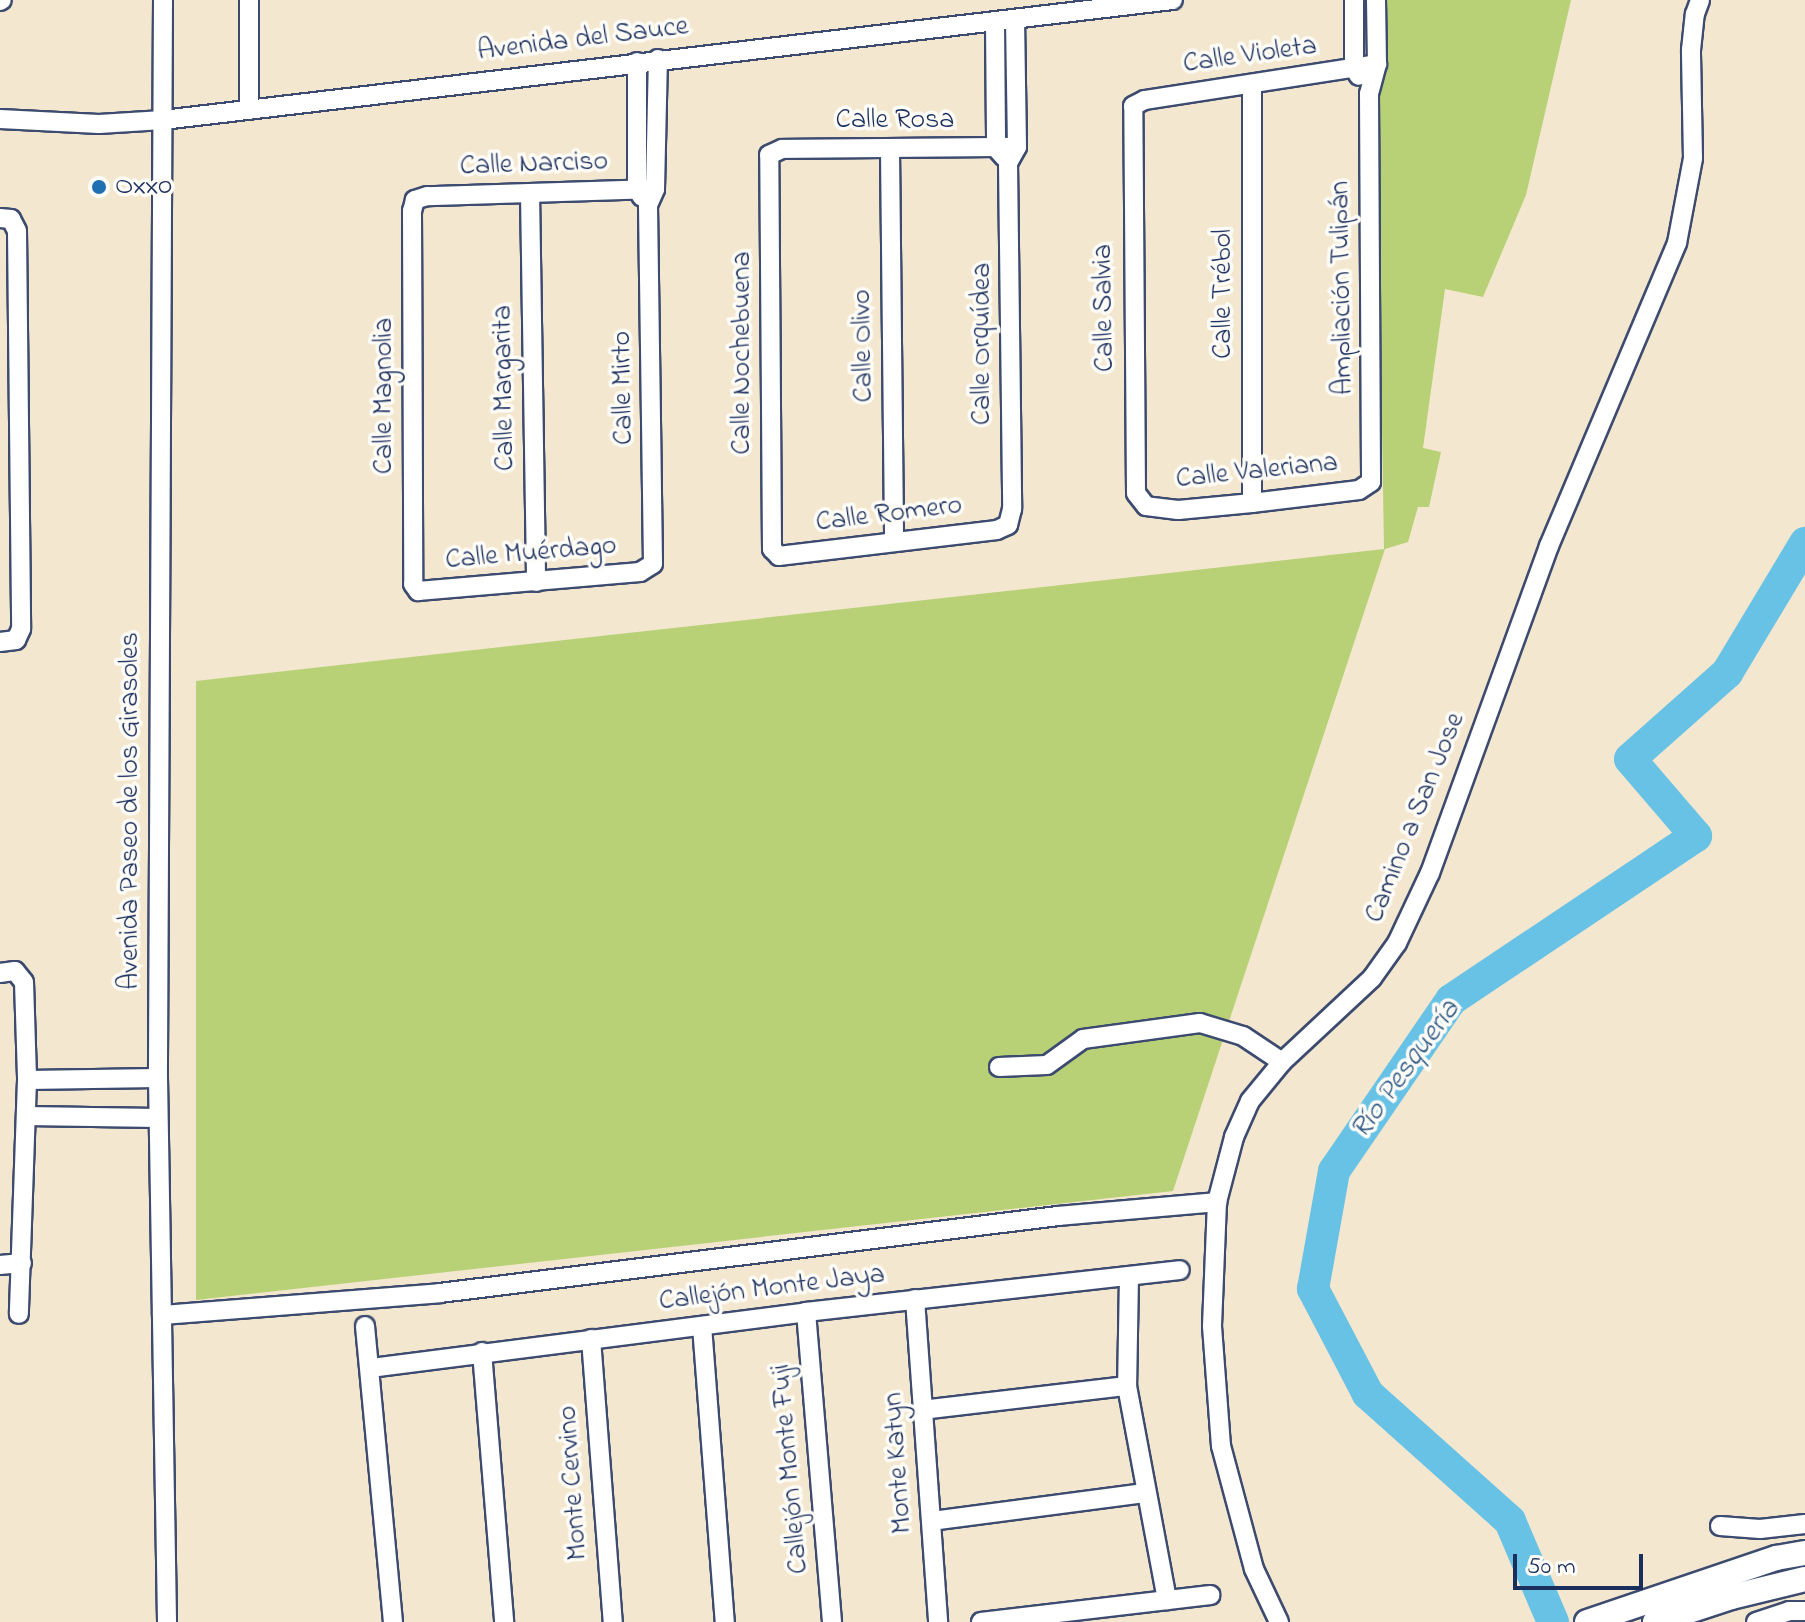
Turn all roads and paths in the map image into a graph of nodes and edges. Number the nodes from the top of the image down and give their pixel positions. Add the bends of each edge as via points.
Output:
1 (163, 0) edge
2 (249, 0) edge
3 (1173, 0) edge
4 (1354, 0) edge
5 (1376, 0) edge
6 (1700, 0) edge
7 (1015, 19) junction
8 (995, 22) junction
9 (658, 59) junction
10 (637, 62) junction
11 (1377, 64) junction
12 (1354, 68) junction
13 (1252, 85) junction
14 (1369, 94) junction
15 (1133, 106) joint
16 (249, 110) junction
17 (0, 119) edge
18 (163, 120) junction
19 (890, 150) junction
20 (773, 152) joint
21 (1007, 153) junction
22 (530, 193) junction
23 (647, 194) junction
24 (415, 200) joint
25 (7, 220) edge
26 (1371, 482) joint
27 (1252, 503) junction
28 (1146, 506) joint
29 (1008, 525) joint
30 (894, 541) junction
31 (775, 554) joint
32 (650, 568) joint
33 (536, 582) junction
34 (418, 591) joint
35 (9, 640) edge
36 (0, 973) edge
37 (1282, 1062) junction
38 (999, 1067) dead end
39 (158, 1078) junction
40 (27, 1080) junction
41 (26, 1116) junction
42 (158, 1118) junction
43 (1217, 1202) junction
44 (22, 1263) junction
45 (0, 1265) edge
46 (1180, 1270) dead end
47 (1129, 1276) junction
48 (915, 1299) junction
49 (806, 1312) junction
50 (19, 1314) dead end
51 (162, 1315) junction
52 (365, 1326) dead end
53 (702, 1326) junction
54 (591, 1339) junction
55 (482, 1352) junction
56 (371, 1368) junction
57 (1127, 1386) junction
58 (922, 1410) junction
59 (1145, 1493) junction
60 (932, 1521) junction
61 (1805, 1524) edge
62 (1720, 1526) dead end
63 (1805, 1553) edge
64 (1805, 1579) edge
65 (1210, 1595) dead end
66 (1167, 1600) junction
67 (1805, 1611) edge
68 (1098, 1615) edge
69 (167, 1622) edge
70 (393, 1622) edge
71 (504, 1622) edge
72 (613, 1622) edge
73 (725, 1622) edge
74 (832, 1622) edge
75 (938, 1622) edge
76 (981, 1622) edge
77 (1279, 1622) edge
78 (1587, 1622) edge
79 (1655, 1622) edge
80 (1756, 1622) edge

1 - 18 street, Avenida Paseo de los Girasoles
2 - 16 street
3 - 7 street, Avenida del Sauce
4 - 12 street, Ampliación Tulipán
5 - 11 street, Ampliación Tulipán
6 - 37 street, Camino a San Jose via 1691,50 1693,158 1677,243 1549,546 1430,873 1397,943 1372,978
7 - 8 street, Avenida del Sauce
7 - 21 street, Calle Orquídea
8 - 9 street, Avenida del Sauce
8 - 21 street, Calle Orquídea
9 - 10 street, Avenida del Sauce
9 - 23 street, Calle Mirto
10 - 16 street, Avenida del Sauce
10 - 23 street, Calle Mirto
11 - 12 street, Calle Violeta
11 - 14 street, Ampliación Tulipán
12 - 13 street, Calle Violeta
12 - 14 street, Ampliación Tulipán
13 - 15 street, Calle Violeta
13 - 27 street, Calle Trébol
14 - 26 street, Ampliación Tulipán
15 - 28 street, Calle Salvia via 1136,493
16 - 18 street, Avenida del Sauce
17 - 18 street, Avenida del Sauce via 99,124
18 - 39 street, Avenida Paseo de los Girasoles
19 - 20 street, Calle Rosa
19 - 21 street, Calle Rosa
19 - 30 street, Calle Olivo
20 - 31 street, Calle Nochebuena via 769,161
21 - 29 street, Calle Orquídea via 1012,509
22 - 23 street, Calle Narciso
22 - 24 street, Calle Narciso
22 - 33 street, Calle Margarita
23 - 32 street, Calle Mirto via 656,558
24 - 34 street, Calle Magnolia via 413,584
25 - 35 street via 17,231 21,597 21,629
26 - 27 street, Calle Valeriana via 1359,490
27 - 28 street, Calle Valeriana via 1178,510
29 - 30 street, Calle Romero
30 - 31 street, Calle Romero
32 - 33 street, Calle Muérdago
33 - 34 street, Calle Muérdago
36 - 40 street via 15,971 24,982
37 - 38 street via 1243,1036 1200,1023 1083,1039 1047,1065
37 - 43 street, Camino a San Jose via 1250,1101 1234,1137
39 - 40 street
39 - 42 street, Avenida Paseo de los Girasoles
40 - 41 street
41 - 42 street
41 - 44 street
42 - 51 street, Avenida Paseo de los Girasoles
43 - 51 street via 1042,1218 455,1291
43 - 77 street, Camino a San Jose via 1212,1326 1221,1446 1254,1569
44 - 45 street
44 - 50 street
46 - 47 street, Callejón Monte Jaya
47 - 48 street, Callejón Monte Jaya
47 - 57 street
48 - 49 street, Callejón Monte Jaya
48 - 58 street, Monte Katyn
49 - 53 street, Callejón Monte Jaya
49 - 74 street, Callejón Monte Fuji
51 - 69 street, Avenida Paseo de los Girasoles
52 - 56 street
53 - 54 street, Callejón Monte Jaya
53 - 73 street
54 - 55 street, Callejón Monte Jaya
54 - 72 street, Monte Cervino
55 - 56 street, Callejón Monte Jaya
55 - 71 street
56 - 70 street
57 - 58 street
57 - 59 street
58 - 60 street, Monte Katyn
59 - 60 street
59 - 66 street
60 - 75 street, Monte Katyn
61 - 62 street
63 - 78 street
64 - 79 street
65 - 66 street
66 - 68 street
67 - 80 street
68 - 76 street

